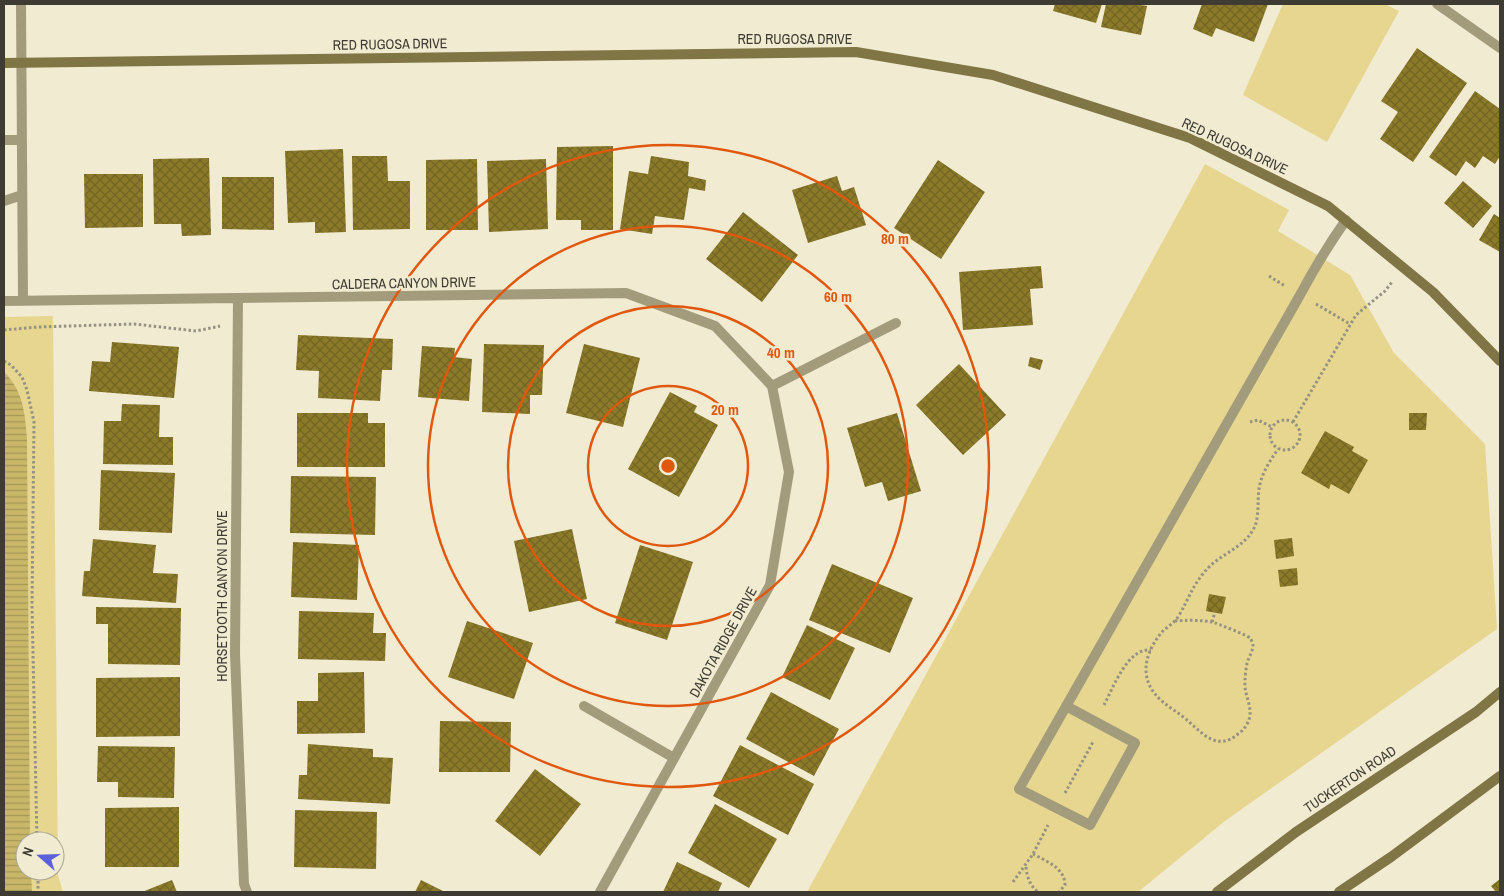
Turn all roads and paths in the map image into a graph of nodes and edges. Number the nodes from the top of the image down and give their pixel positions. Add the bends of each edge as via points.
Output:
1 (21, 4) edge
2 (1437, 4) edge
3 (1500, 48) edge
4 (4, 63) edge
5 (21, 63) junction
6 (4, 140) edge
7 (22, 140) junction
8 (22, 195) junction
9 (4, 201) edge
10 (1346, 220) junction
11 (1392, 282) dead end
12 (238, 299) junction
13 (4, 300) edge
14 (23, 300) junction
15 (1312, 302) dead end
16 (896, 323) dead end
17 (1350, 324) junction
18 (4, 330) edge
19 (196, 331) dead end
20 (4, 361) edge
21 (1500, 361) edge
22 (772, 386) junction
23 (1258, 420) dead end
24 (1293, 422) junction
25 (1272, 427) junction
26 (1278, 448) junction
27 (1215, 612) dead end
28 (1175, 621) junction
29 (1212, 622) junction
30 (1151, 650) junction
31 (1500, 692) edge
32 (1109, 695) dead end
33 (584, 706) dead end
34 (1066, 706) junction
35 (1094, 740) dead end
36 (674, 758) junction
37 (1500, 776) edge
38 (1068, 788) dead end
39 (37, 831) edge
40 (1042, 837) dead end
41 (1034, 854) junction
42 (1026, 866) junction
43 (1013, 882) dead end
44 (248, 892) edge
45 (600, 892) edge
46 (1038, 892) edge
47 (1059, 892) edge
48 (1217, 892) edge
49 (1339, 892) edge

1 - 5 street
2 - 3 street
4 - 5 street, RED RUGOSA DRIVE
5 - 7 street
5 - 10 street, RED RUGOSA DRIVE via 856,52 993,75 1190,138 1328,206
6 - 7 street
7 - 8 street
8 - 9 street
8 - 14 street
10 - 21 street, RED RUGOSA DRIVE via 1433,292
10 - 34 street via 1308,280
11 - 17 path
12 - 14 street, CALDERA CANYON DRIVE
12 - 22 street, CALDERA CANYON DRIVE via 626,293 715,326
12 - 44 street, HORSETOOTH CANYON DRIVE via 235,654 244,884
13 - 14 street, CALDERA CANYON DRIVE
15 - 17 path
16 - 22 street
17 - 24 path
18 - 19 path via 134,324
20 - 39 path via 22,377 34,422 32,606
22 - 36 street, DAKOTA RIDGE DRIVE via 789,472 770,585
23 - 25 path
24 - 25 path via 1281,421
24 - 26 path via 1299,431 1297,445 1284,450
25 - 26 path via 1272,440
26 - 28 path via 1260,484 1255,526 1240,545 1203,574
27 - 29 path
28 - 29 path
28 - 30 path
29 - 30 path via 1248,636 1252,643 1245,680 1250,715 1242,732 1230,740 1217,741 1204,736 1151,689 1145,673
30 - 32 path via 1140,652 1128,662
31 - 48 street, TUCKERTON ROAD via 1476,712 1296,832
33 - 36 street
34 - 34 street via 1135,743 1090,825 1019,789
35 - 38 path
36 - 45 street, DAKOTA RIDGE DRIVE
37 - 49 street
40 - 41 path
41 - 42 path
41 - 47 path via 1062,873 1065,885
42 - 43 path
42 - 46 path via 1029,880

